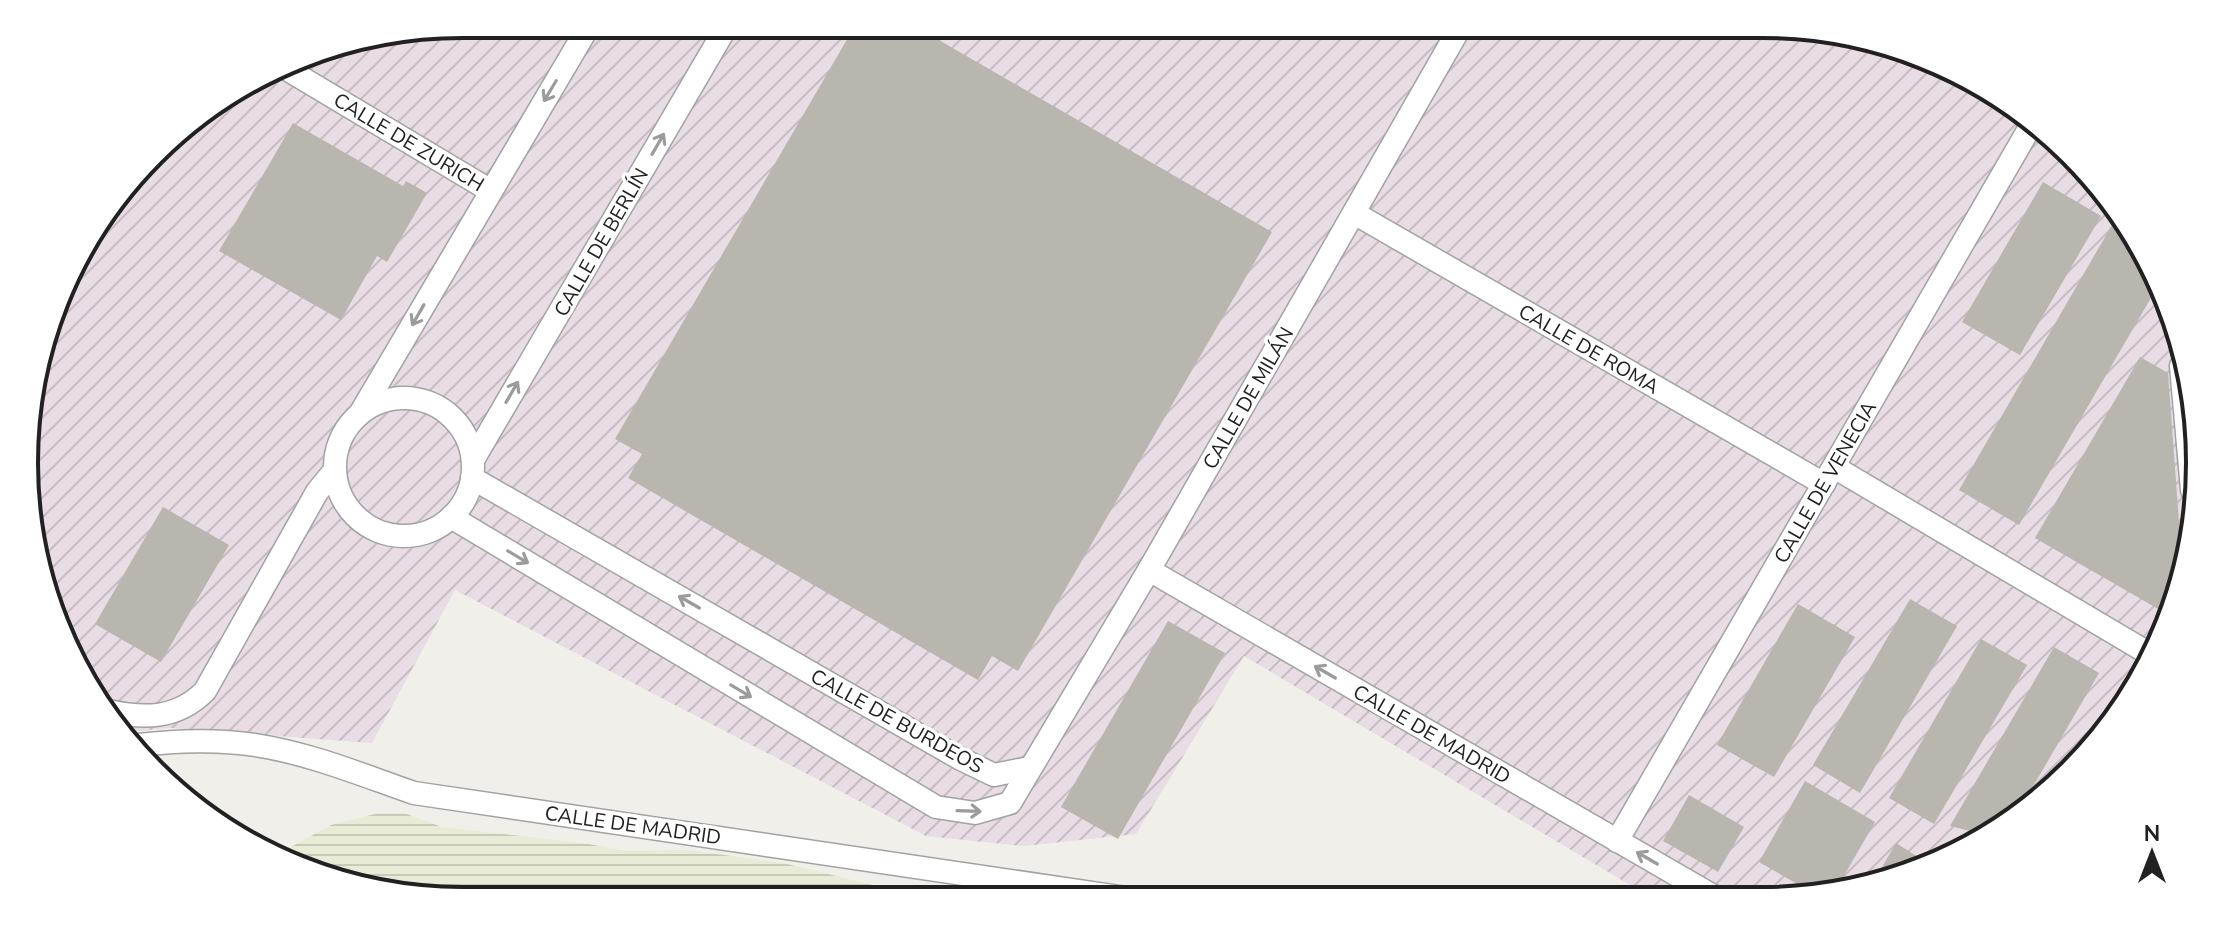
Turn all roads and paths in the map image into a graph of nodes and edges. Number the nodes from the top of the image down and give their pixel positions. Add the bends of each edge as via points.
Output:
1 (582, 38) edge
2 (720, 38) edge
3 (1454, 38) edge
4 (294, 73) edge
5 (2027, 132) edge
6 (491, 191) junction
7 (1354, 213) junction
8 (361, 412) junction
9 (472, 469) junction
10 (334, 471) junction
11 (1829, 475) junction
12 (451, 517) junction
13 (1149, 570) junction
14 (2142, 650) edge
15 (120, 713) edge
16 (145, 744) edge
17 (1029, 768) junction
18 (1617, 841) junction
19 (1052, 887) edge
20 (1698, 887) edge

1 -> 6 street
9 -> 2 street, CALLE DE BERLÍN
3 - 7 street, CALLE DE MILÁN
4 - 6 street, CALLE DE ZURICH
5 - 11 street, CALLE DE VENECIA
6 -> 8 street
7 - 11 street, CALLE DE ROMA
7 - 13 street, CALLE DE MILÁN
8 - 9 street via 400,398 440,408 467,440
8 - 10 street via 341,438
9 - 12 street via 465,499
17 -> 9 street, CALLE DE BURDEOS via 994,775 959,758
10 - 12 street via 351,512 378,531 411,536 433,530
10 - 15 street via 317,492 205,691 169,714
11 - 14 street, CALLE DE ROMA
11 - 18 street, CALLE DE VENECIA
12 -> 17 street via 936,807 975,813 1010,803
13 - 17 street, CALLE DE MILÁN
18 -> 13 street, CALLE DE MADRID
16 - 19 street, CALLE DE MADRID via 185,740 258,745 414,793
20 -> 18 street, CALLE DE MADRID

